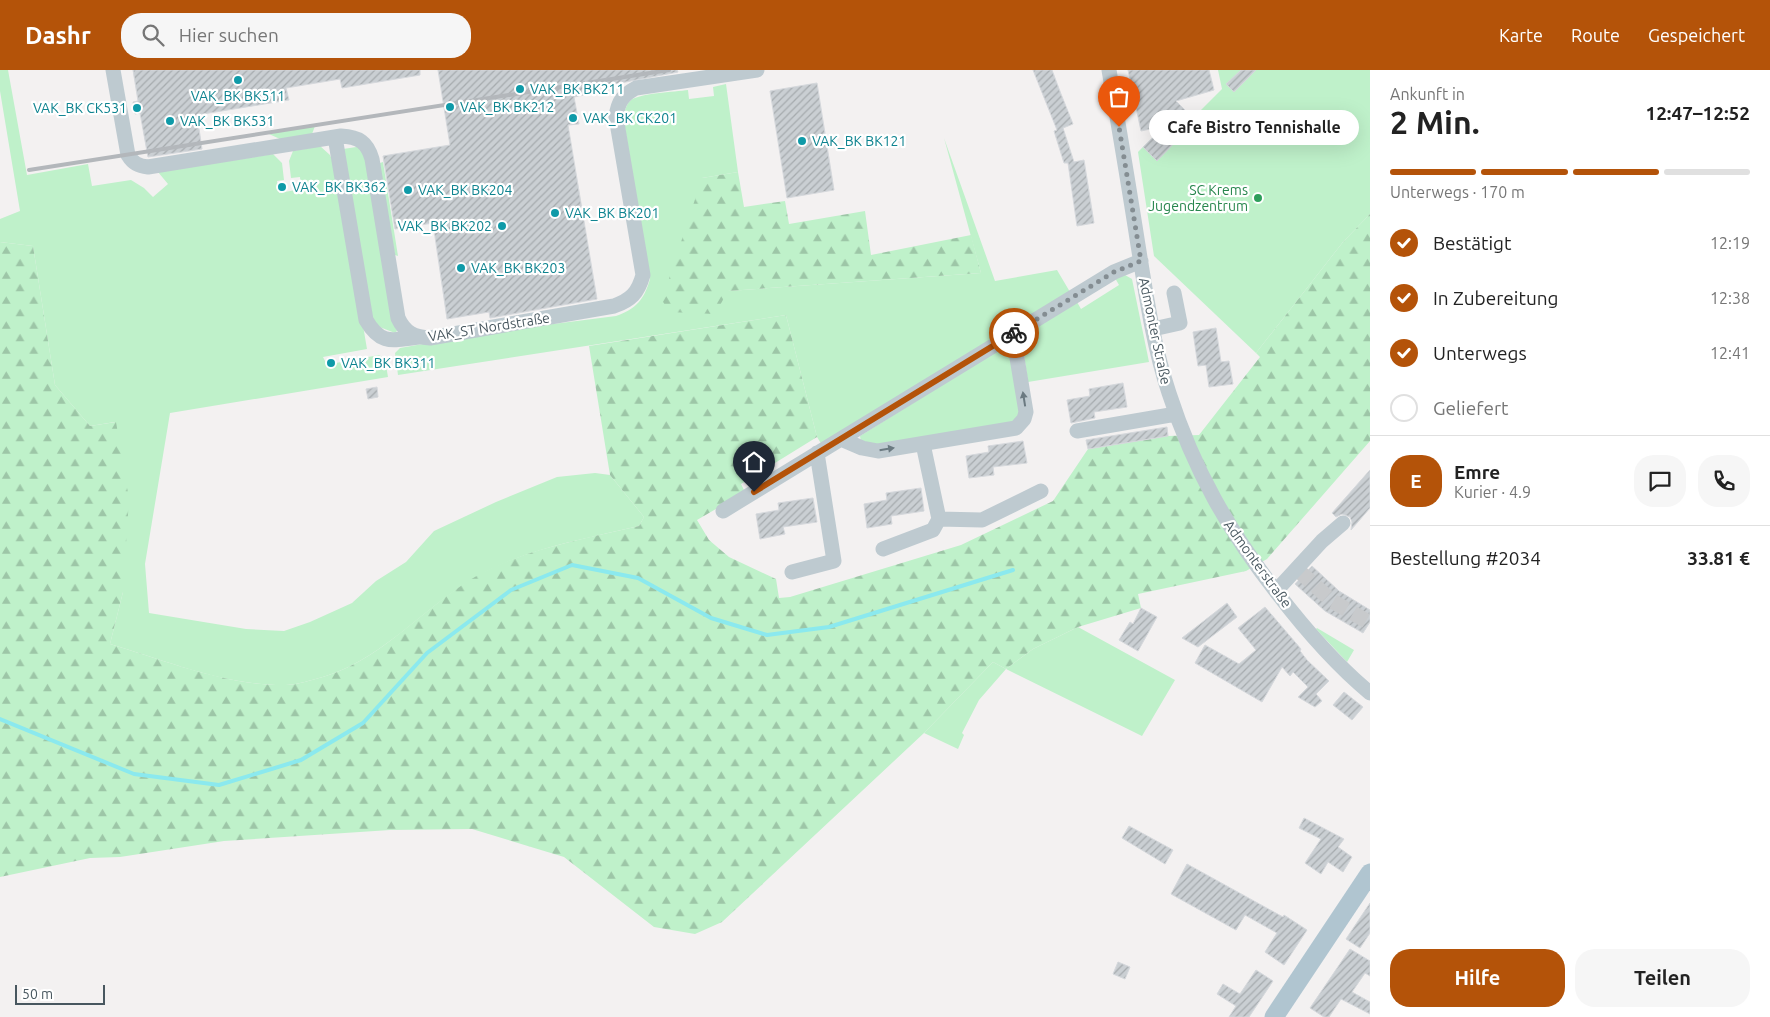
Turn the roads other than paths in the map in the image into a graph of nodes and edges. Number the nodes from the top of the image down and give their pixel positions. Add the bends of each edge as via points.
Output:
1 (112, 70) edge
2 (757, 70) edge
3 (1109, 70) edge
4 (335, 137) junction
5 (1141, 261) junction
6 (1174, 293) dead end
7 (1152, 329) junction
8 (1013, 334) junction
9 (419, 337) junction
10 (1176, 414) junction
11 (1076, 432) dead end
12 (841, 439) junction
13 (923, 444) junction
14 (817, 453) junction
15 (1041, 491) dead end
16 (723, 511) dead end
17 (938, 519) junction
18 (1343, 523) dead end
19 (883, 549) dead end
20 (792, 572) dead end
21 (1276, 592) junction
22 (1370, 693) edge
23 (1370, 873) edge
24 (1274, 1017) edge

1 - 4 street, VAK_ST Nordstraße via 128,155 140,166
2 - 9 street, VAK_ST Nordstraße via 636,88 624,94 617,105 616,117 643,275 638,290 629,300 614,306 430,338
3 - 5 street, Admonter Straße
4 - 9 street, VAK_ST Nordstraße via 354,136 369,148 398,318 402,328
4 - 9 street via 366,320 373,332 390,341
5 - 7 street, Admonter Straße
5 - 8 street via 1114,272
6 - 7 street via 1180,323
7 - 10 street, Admonter Straße
8 - 12 street
13 -> 8 street via 1009,430 1021,424 1026,412
10 - 11 street
10 - 21 street, Admonterstraße via 1215,503
12 -> 13 street via 878,451
12 - 14 street
13 - 17 street
14 - 16 street
14 - 20 street via 834,561
15 - 17 street via 982,520
17 - 19 street via 933,530
18 - 21 street via 1322,541
21 - 22 street, Admonterstraße via 1335,660
23 - 24 main road

